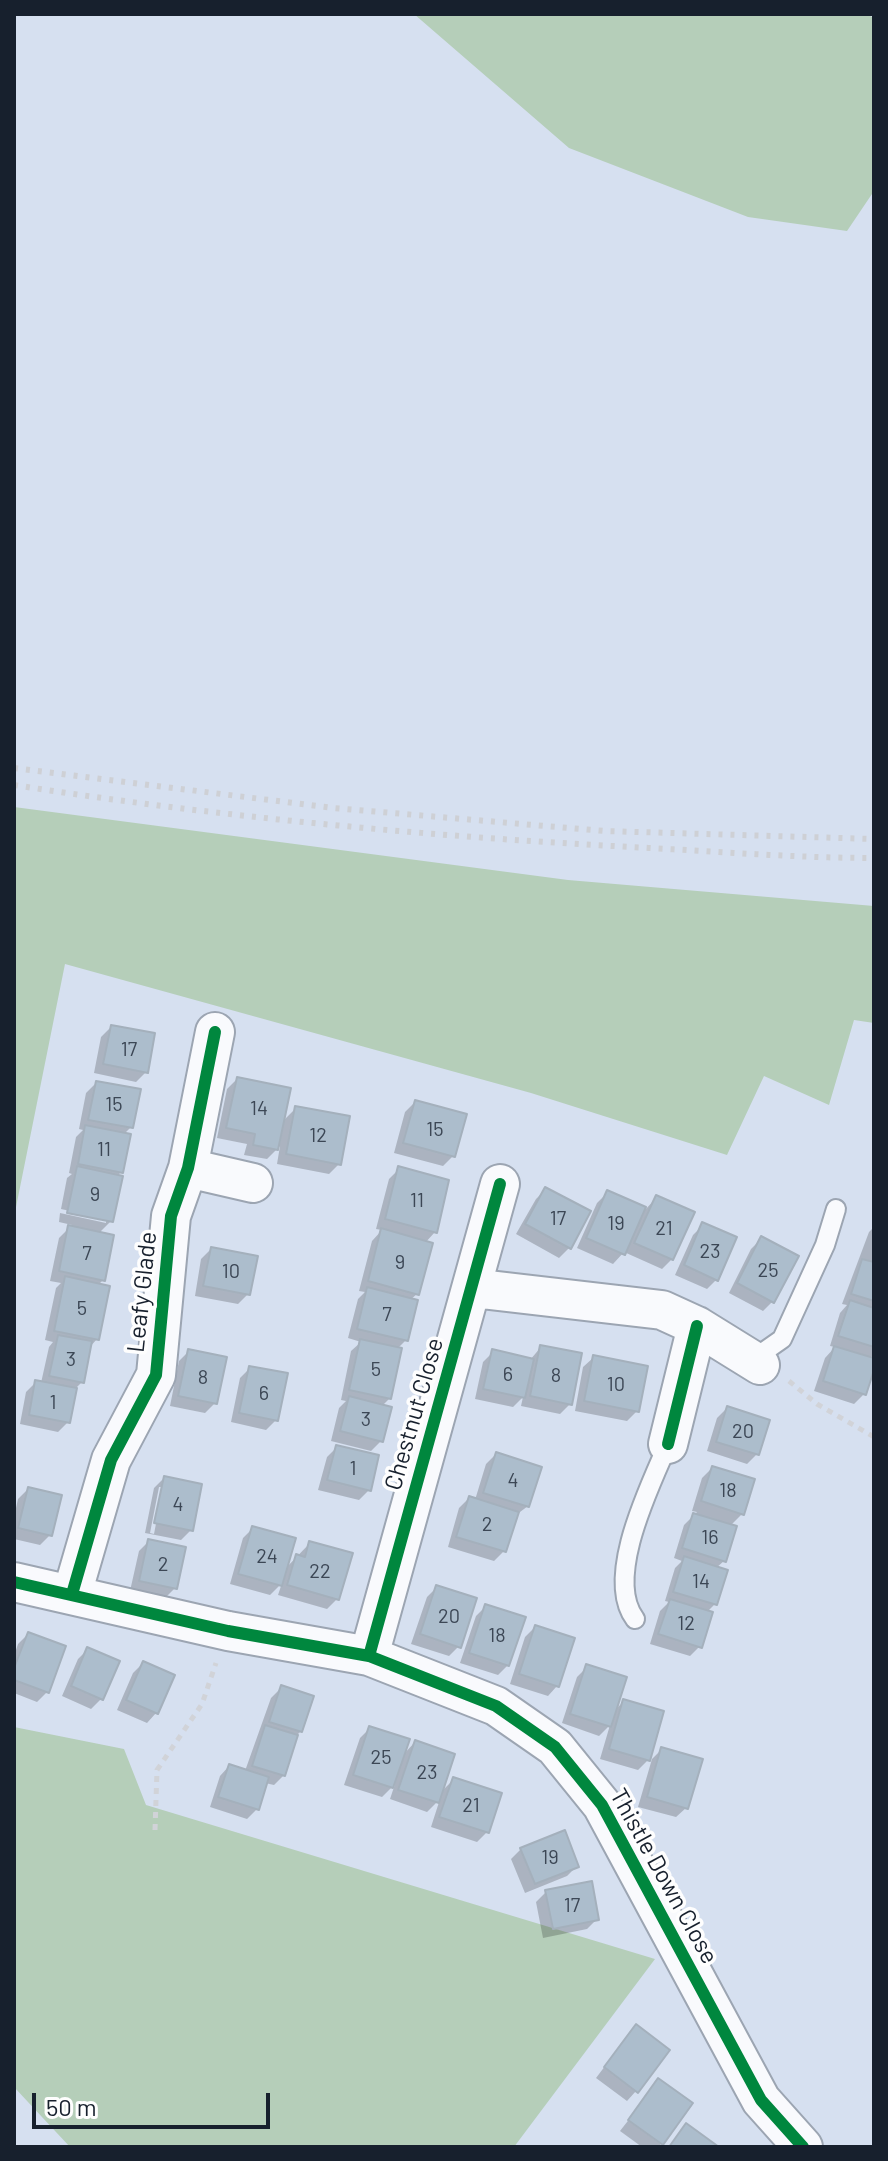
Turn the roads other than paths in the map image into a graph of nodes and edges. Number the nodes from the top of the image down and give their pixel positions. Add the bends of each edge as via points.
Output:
1 (215, 1032) dead end
2 (188, 1168) junction
3 (253, 1183) dead end
4 (500, 1184) dead end
5 (836, 1209) dead end
6 (472, 1288) junction
7 (697, 1326) junction
8 (756, 1363) joint
9 (668, 1444) joint
10 (14, 1582) edge
11 (72, 1594) junction
12 (635, 1619) dead end
13 (369, 1656) junction
14 (803, 2147) edge

1 - 2 street, Leafy Glade
2 - 3 street
2 - 11 street, Leafy Glade via 171,1216 156,1375 111,1460
4 - 6 street, Chestnut Close
5 - 8 lane via 782,1339
6 - 7 street via 662,1310
6 - 13 street, Chestnut Close
7 - 8 street
7 - 9 street
9 - 12 lane via 636,1520 625,1571 625,1606
10 - 11 street, Thistle Down Close
11 - 13 street, Thistle Down Close via 228,1631
13 - 14 street, Thistle Down Close via 496,1706 555,1747 602,1805 761,2100

